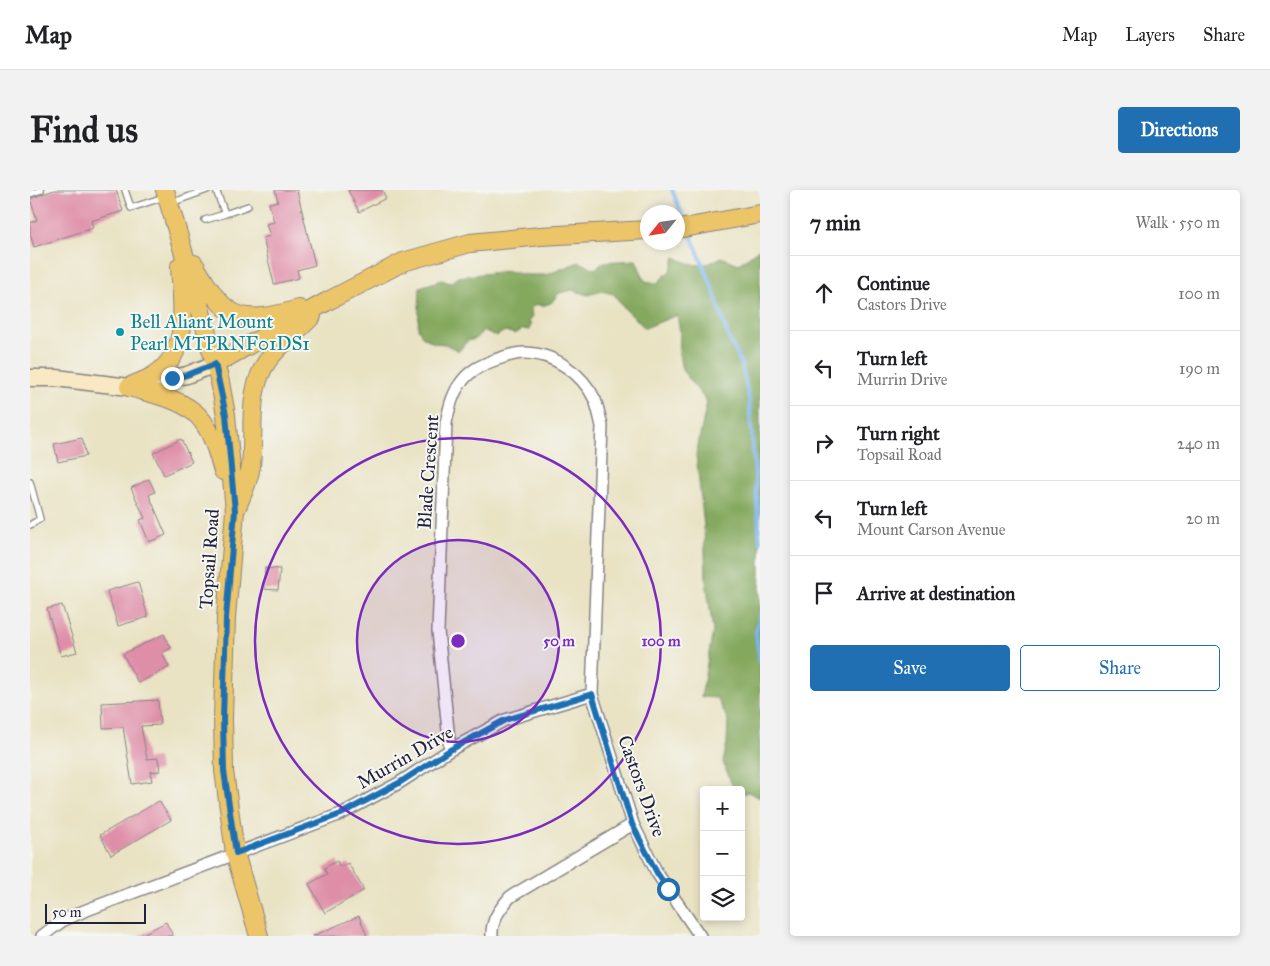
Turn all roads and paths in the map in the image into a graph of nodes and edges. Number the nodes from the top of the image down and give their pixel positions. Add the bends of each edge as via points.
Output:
1 (41, 190) edge
2 (126, 190) edge
3 (207, 190) edge
4 (216, 190) edge
5 (30, 194) edge
6 (167, 196) edge
7 (248, 206) dead end
8 (225, 214) junction
9 (760, 214) edge
10 (205, 220) dead end
11 (685, 227) edge
12 (640, 230) edge
13 (179, 236) junction
14 (326, 302) junction
15 (215, 364) junction
16 (30, 378) edge
17 (129, 387) junction
18 (30, 482) edge
19 (235, 511) junction
20 (30, 525) edge
21 (592, 694) junction
22 (450, 750) junction
23 (632, 824) junction
24 (236, 853) junction
25 (42, 936) edge
26 (259, 936) edge
27 (492, 936) edge
28 (700, 936) edge

1 - 5 lane
2 - 6 lane via 131,208
3 - 6 lane
4 - 8 lane
6 - 13 main road, Topsail Road
7 - 8 lane
8 - 10 lane
9 - 11 main road
12 - 14 main road via 470,243 403,262
13 - 14 main road via 211,292 227,310 261,318
13 - 15 main road, Topsail Road
13 - 17 main road via 183,317 179,345 174,356 153,376
14 - 15 main road
14 - 19 main road via 268,360 261,373 252,413 251,466
15 - 17 main road via 187,375
15 - 19 main road, Topsail Road via 226,415
16 - 17 main road
17 - 19 main road via 171,400 194,412 205,424 215,444
18 - 20 lane via 40,519
19 - 24 main road, Topsail Road via 226,618 223,718 224,771
21 - 22 street, Murrin Drive via 505,720
21 - 22 street, Blade Crescent via 602,426 588,388 567,367 540,356 525,353 509,355 470,372 460,383 446,423 438,631
21 - 23 street, Castors Drive
22 - 24 street, Murrin Drive via 399,783 341,814
23 - 27 street via 510,897 498,911 491,927
23 - 28 street, Castors Drive via 657,873
24 - 25 street, Murrin Drive via 72,915
24 - 26 main road, Topsail Road

